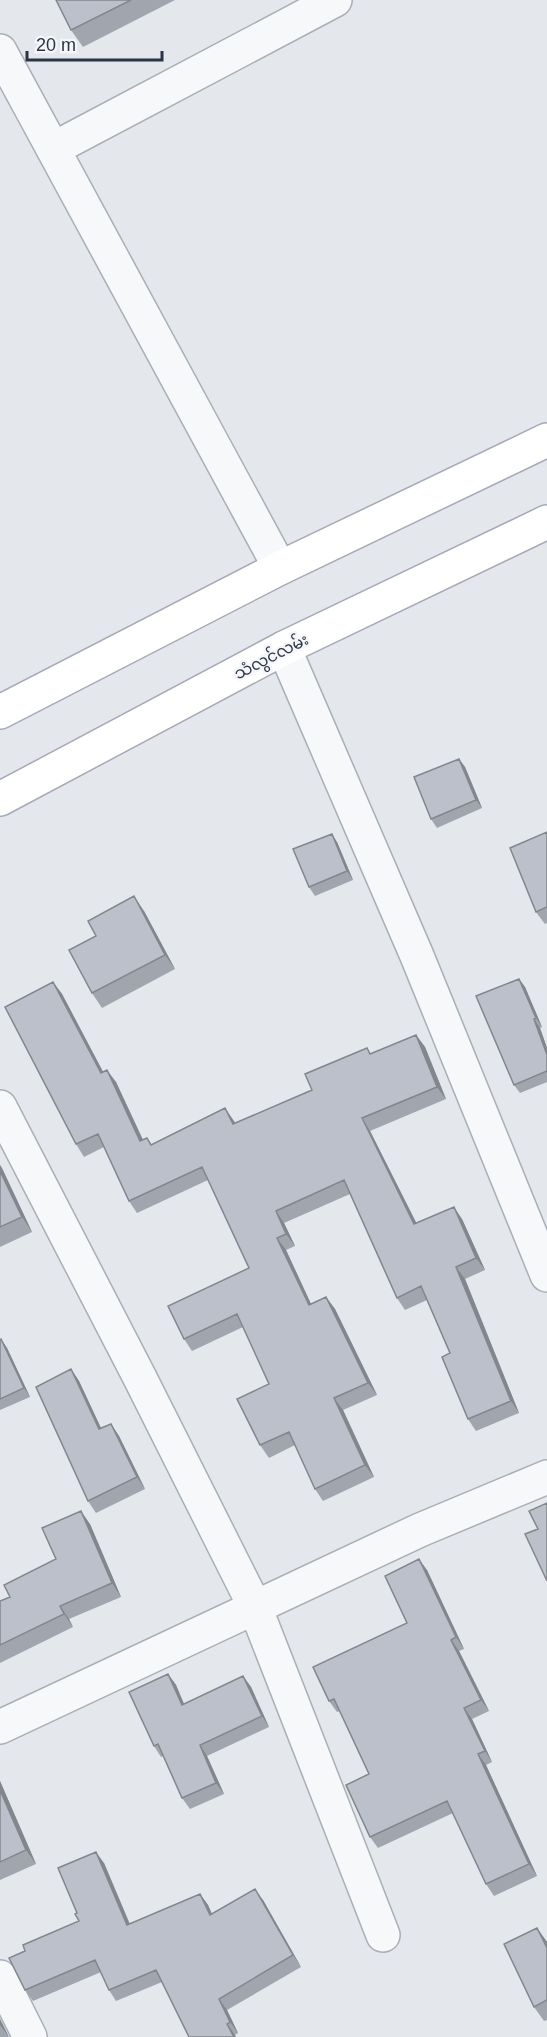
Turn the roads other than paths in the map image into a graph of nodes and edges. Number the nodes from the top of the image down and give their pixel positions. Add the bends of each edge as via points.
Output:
1 (335, 0) edge
2 (0, 51) edge
3 (53, 149) junction
4 (547, 440) edge
5 (547, 522) edge
6 (280, 568) junction
7 (284, 648) junction
8 (0, 712) edge
9 (0, 799) edge
10 (0, 1107) edge
11 (547, 1275) edge
12 (547, 1477) edge
13 (255, 1607) junction
14 (0, 1727) edge
15 (384, 1935) dead end
16 (0, 1977) edge
17 (30, 2037) edge

1 - 3 street
2 - 3 street
3 - 6 street
4 - 6 main road
5 - 7 main road, သံလွင်လမ်း
6 - 8 main road
7 - 9 main road, သံလွင်လမ်း
7 - 11 street via 417,956
10 - 13 street
12 - 13 street via 420,1530
13 - 14 street
13 - 15 street
16 - 17 street

